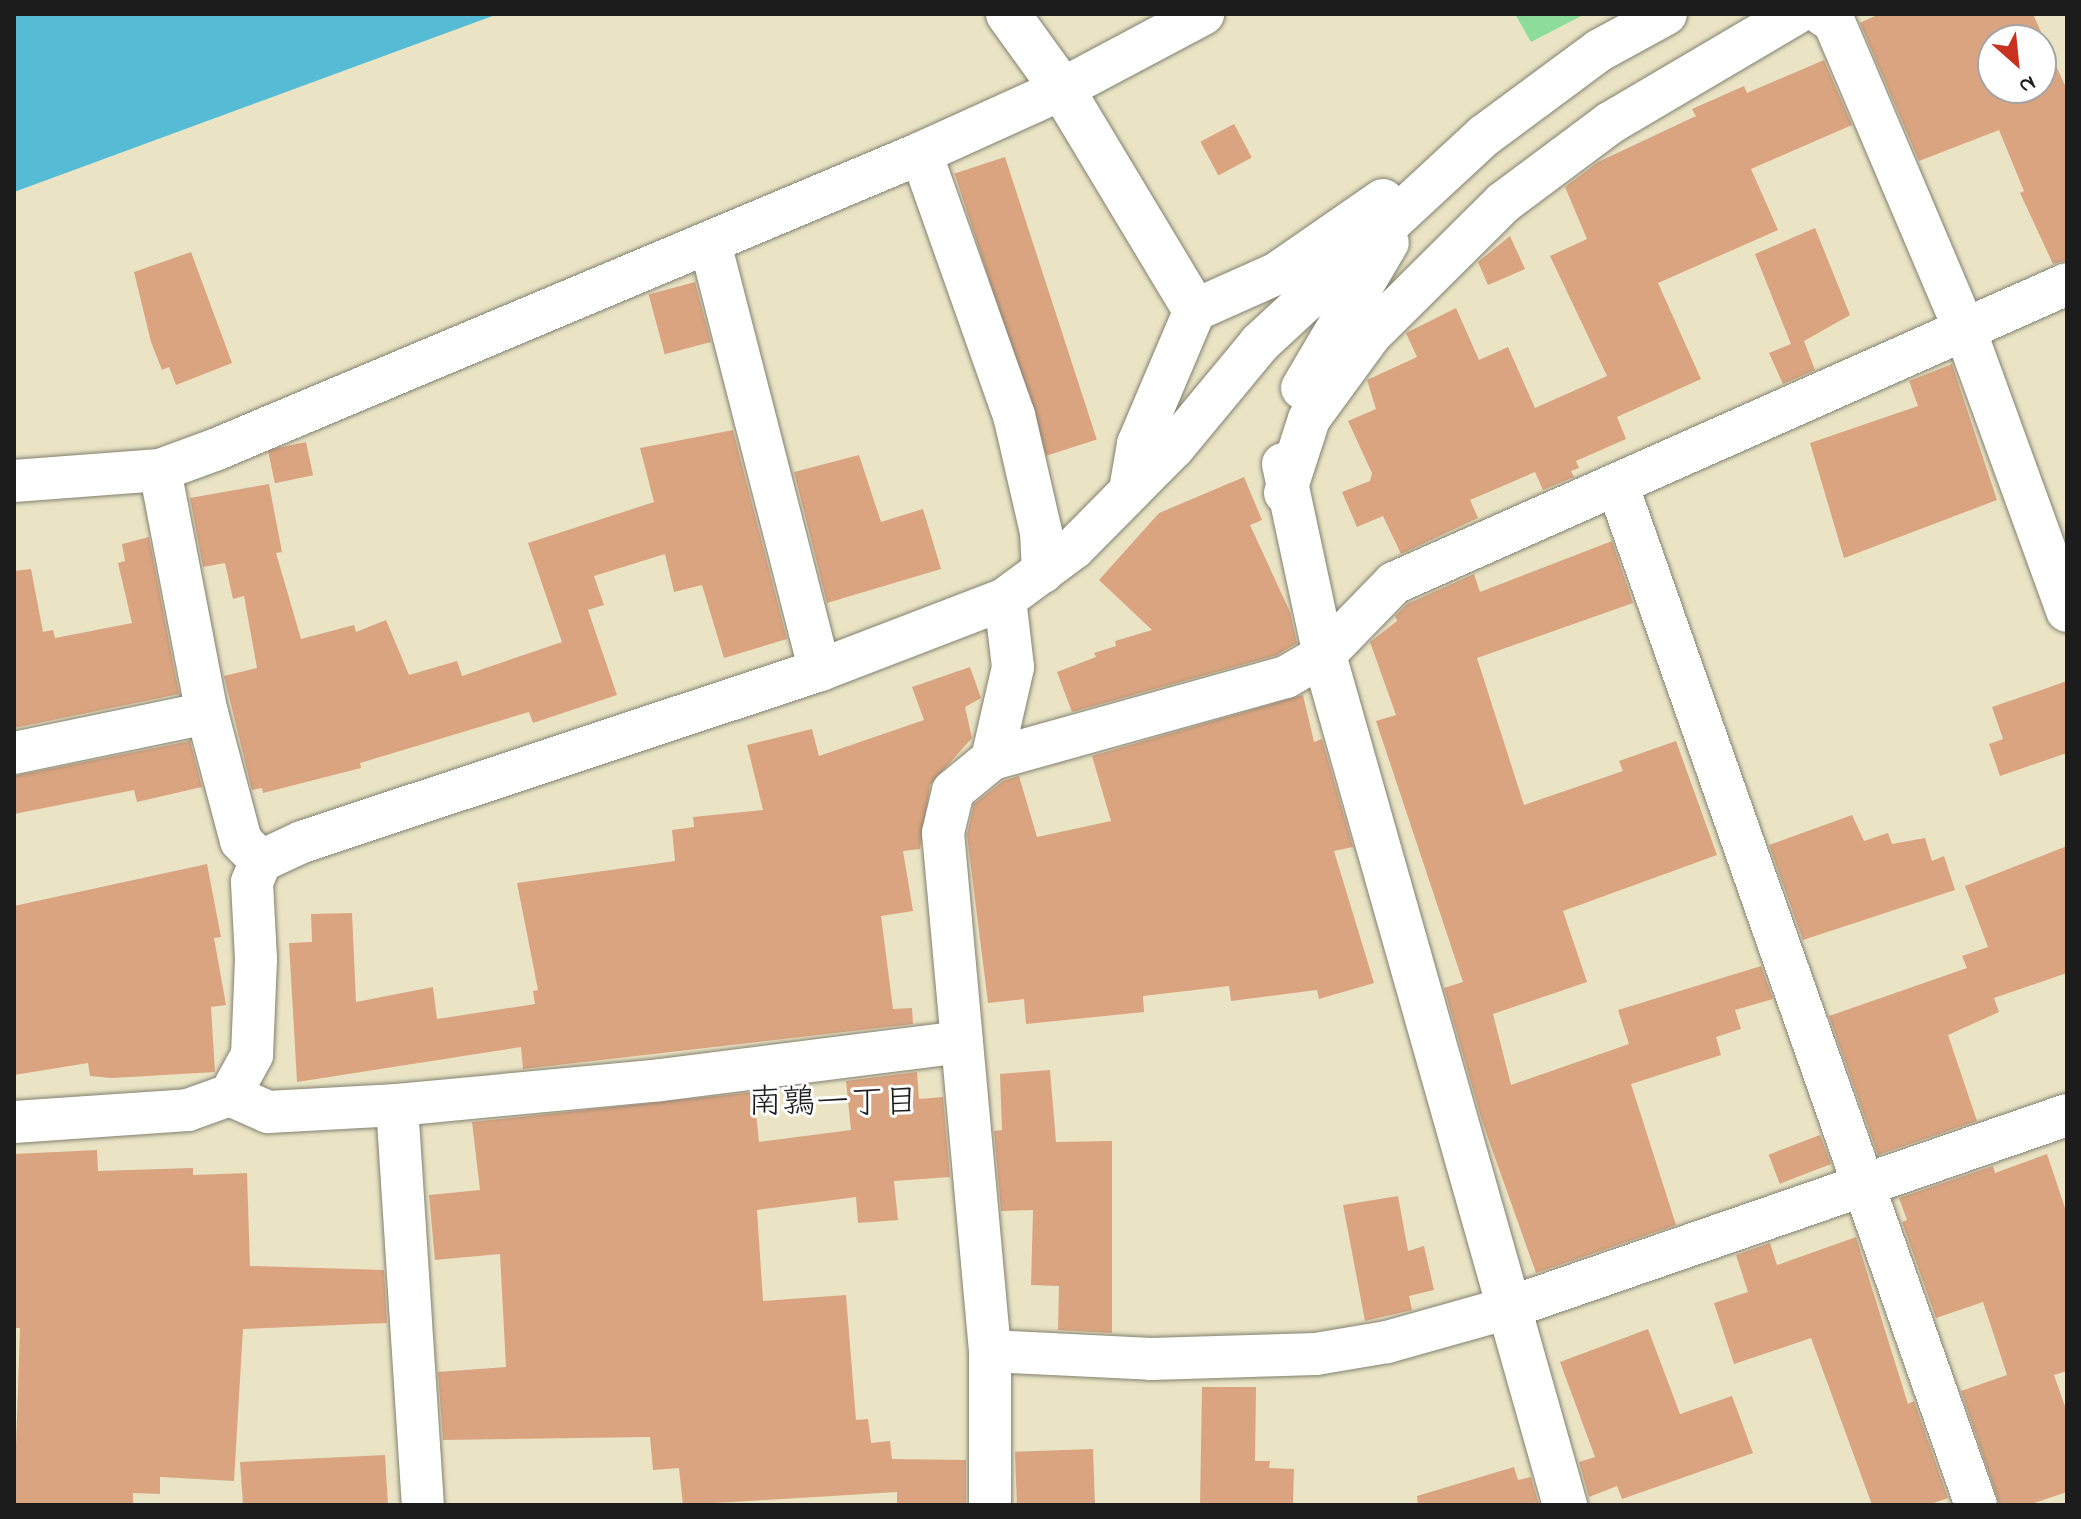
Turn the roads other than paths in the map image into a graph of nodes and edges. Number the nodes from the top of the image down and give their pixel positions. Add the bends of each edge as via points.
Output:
1 (1008, 14) edge
2 (1203, 14) edge
3 (1666, 14) edge
4 (1795, 14) edge
5 (1822, 14) edge
6 (1062, 89) junction
7 (921, 153) junction
8 (1410, 205) junction
9 (710, 243) junction
10 (2067, 284) edge
11 (1195, 310) junction
12 (1965, 330) junction
13 (160, 470) junction
14 (14, 481) edge
15 (1617, 484) junction
16 (1130, 490) junction
17 (1285, 493) junction
18 (1043, 572) junction
19 (1005, 599) junction
20 (2067, 611) edge
21 (1324, 655) junction
22 (820, 670) junction
23 (207, 713) junction
24 (14, 753) edge
25 (992, 759) junction
26 (261, 861) junction
27 (962, 1042) junction
28 (230, 1095) junction
29 (397, 1105) junction
30 (2067, 1115) edge
31 (14, 1122) edge
32 (1864, 1185) junction
33 (1508, 1308) junction
34 (990, 1351) junction
35 (423, 1505) edge
36 (990, 1505) edge
37 (1565, 1505) edge
38 (1976, 1505) edge

1 - 6 street
2 - 6 street
3 - 8 street via 1600,50 1498,125
4 - 17 street via 1610,123 1504,202 1371,334 1309,419
5 - 12 street via 1834,22
6 - 7 street
6 - 11 street
7 - 9 street
7 - 18 street via 1014,415 1041,532
8 - 11 street via 1385,199 1276,274
8 - 16 street via 1260,343 1174,447
8 - 17 street via 1279,426
9 - 13 street
9 - 22 street
10 - 12 street
11 - 16 street via 1138,444
12 - 15 street
12 - 20 street
13 - 14 street
13 - 23 street
15 - 21 street via 1394,583
15 - 32 street
16 - 18 street
17 - 21 street
18 - 19 street
19 - 22 street
19 - 25 street via 1013,667
21 - 25 street via 1286,677
21 - 33 street
22 - 26 street via 302,842
23 - 24 street
23 - 26 street via 241,841
25 - 27 street via 953,791 943,833
26 - 28 street via 252,882 252,1055
27 - 29 street via 661,1080
27 - 34 street
28 - 29 street via 268,1112
28 - 31 street via 188,1110
29 - 35 street
30 - 32 street
32 - 33 street
32 - 38 street
33 - 34 street via 1387,1342 1316,1354 1151,1359
33 - 37 street
34 - 36 street

